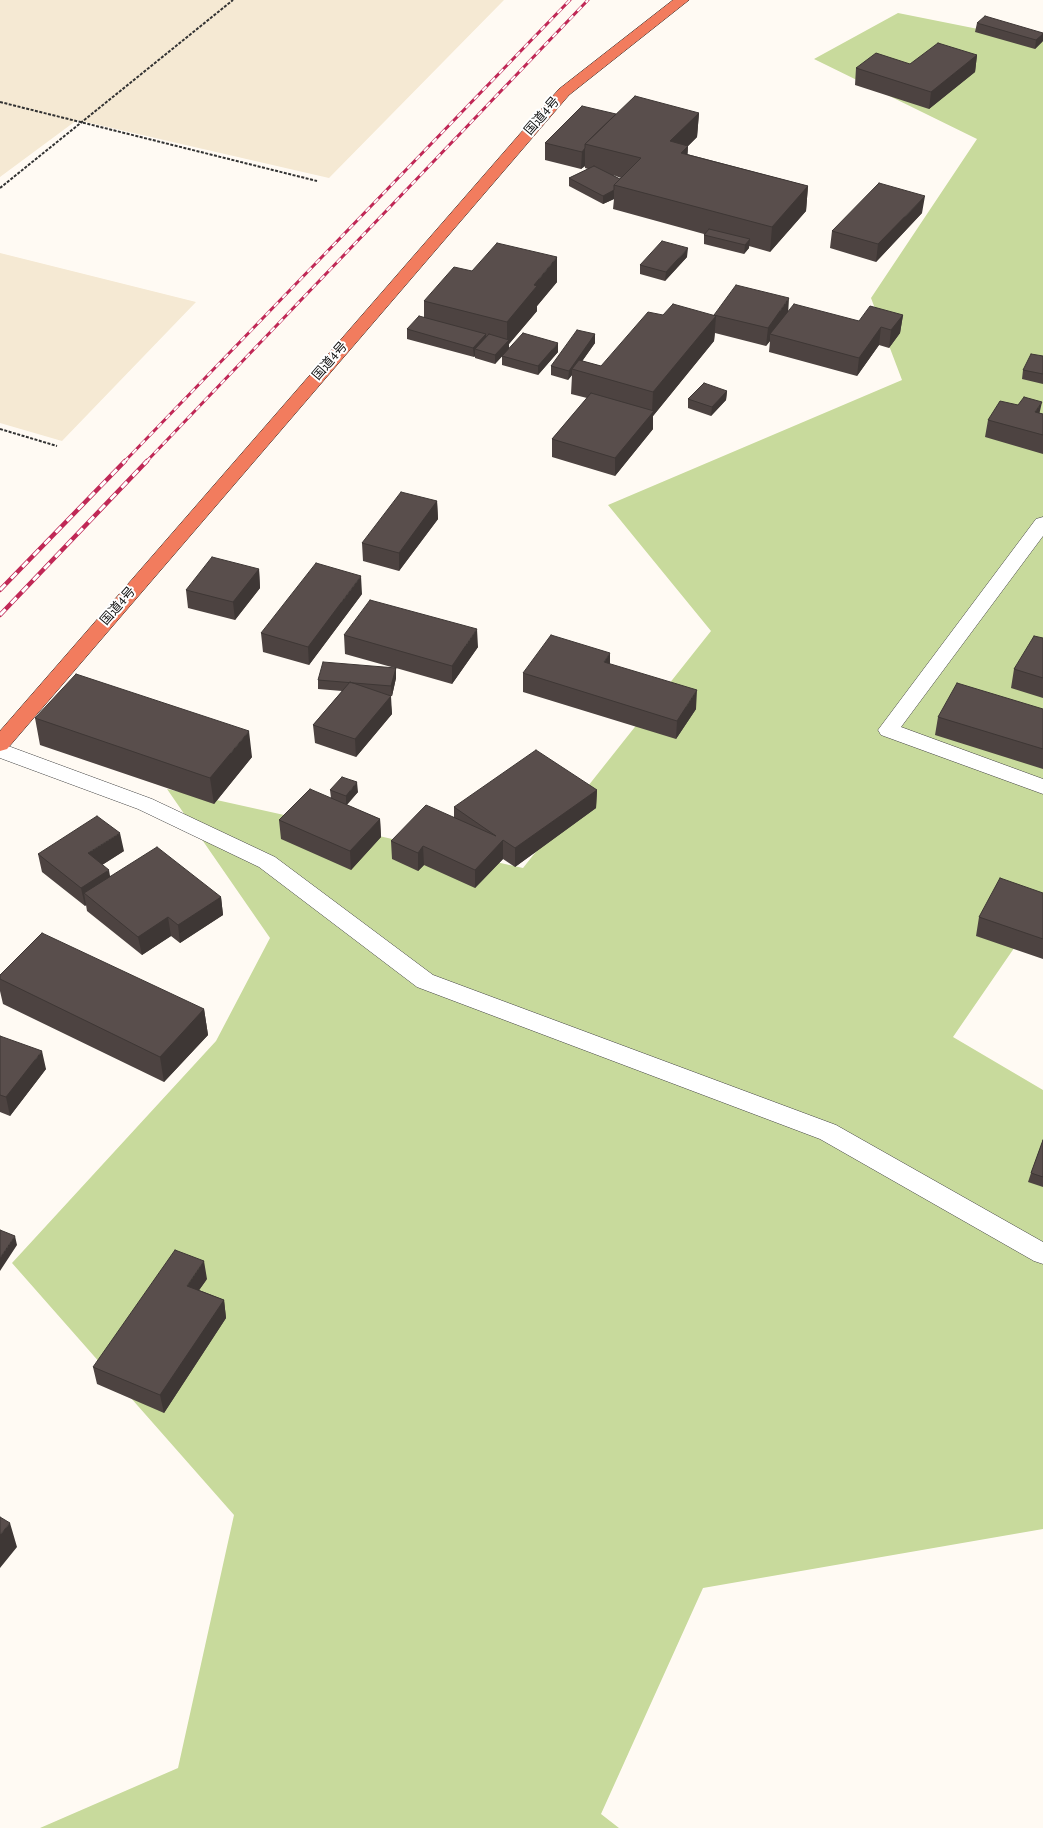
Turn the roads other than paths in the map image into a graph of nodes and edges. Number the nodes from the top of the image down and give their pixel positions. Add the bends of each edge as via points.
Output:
1 (682, 0) edge
2 (1043, 523) edge
3 (0, 744) edge
4 (0, 750) edge
5 (1043, 787) edge
6 (1043, 1254) edge

1 - 3 highway, 国道4号 via 564,92
2 - 5 street via 888,730
4 - 6 street via 145,804 267,862 425,981 828,1132

